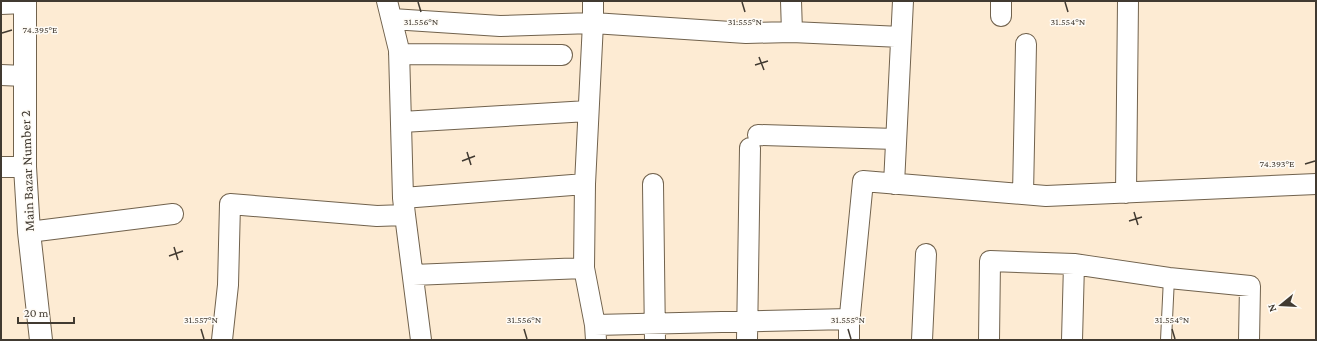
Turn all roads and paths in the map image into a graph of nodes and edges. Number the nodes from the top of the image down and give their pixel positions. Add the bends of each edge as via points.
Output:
1 (593, 1) edge
2 (791, 1) edge
3 (903, 1) edge
4 (1128, 1) edge
5 (25, 2) edge
6 (1, 4) edge
7 (390, 10) edge
8 (593, 23) junction
9 (792, 32) junction
10 (901, 37) junction
11 (1026, 44) dead end
12 (399, 54) junction
13 (562, 55) dead end
14 (1, 75) edge
15 (25, 76) junction
16 (588, 111) junction
17 (402, 122) junction
18 (896, 139) junction
19 (25, 167) junction
20 (1, 168) edge
21 (585, 184) junction
22 (653, 184) dead end
23 (894, 184) junction
24 (1316, 184) edge
25 (1126, 193) junction
26 (1023, 194) junction
27 (404, 206) junction
28 (173, 214) dead end
29 (29, 232) junction
30 (926, 254) dead end
31 (1074, 264) junction
32 (584, 268) junction
33 (413, 275) junction
34 (1169, 278) junction
35 (850, 319) junction
36 (747, 331) edge
37 (655, 332) edge
38 (596, 333) edge
39 (41, 340) edge
40 (222, 340) edge
41 (421, 340) edge
42 (849, 340) edge
43 (922, 340) edge
44 (989, 340) edge
45 (1072, 340) edge
46 (1166, 340) edge
47 (1249, 340) edge

1 - 8 street
2 - 9 street
3 - 10 street
4 - 25 street
5 - 6 street
5 - 15 street, Main Bazar Number 2
7 - 8 street via 500,26
7 - 12 street
8 - 9 street via 746,32
8 - 16 street
9 - 10 street
10 - 18 street
11 - 26 street
12 - 13 street
12 - 17 street
14 - 15 street
15 - 19 street, Main Bazar Number 2
16 - 17 street
16 - 21 street
17 - 27 street
18 - 23 street
18 - 36 street via 754,142
19 - 20 street
19 - 29 street, Main Bazar Number 2
21 - 27 street
21 - 32 street
22 - 37 street
23 - 26 street
23 - 35 street via 863,181
24 - 25 street
25 - 26 street via 1046,196
27 - 33 street
27 - 40 street via 377,216 230,204 228,285
28 - 29 street
29 - 39 street, Main Bazar Number 2
30 - 43 street
31 - 34 street
31 - 44 street via 990,261
31 - 45 street
32 - 33 street
32 - 38 street
33 - 41 street
34 - 46 lane
34 - 47 street via 1250,286
35 - 36 street
35 - 42 street
36 - 37 street
37 - 38 street

